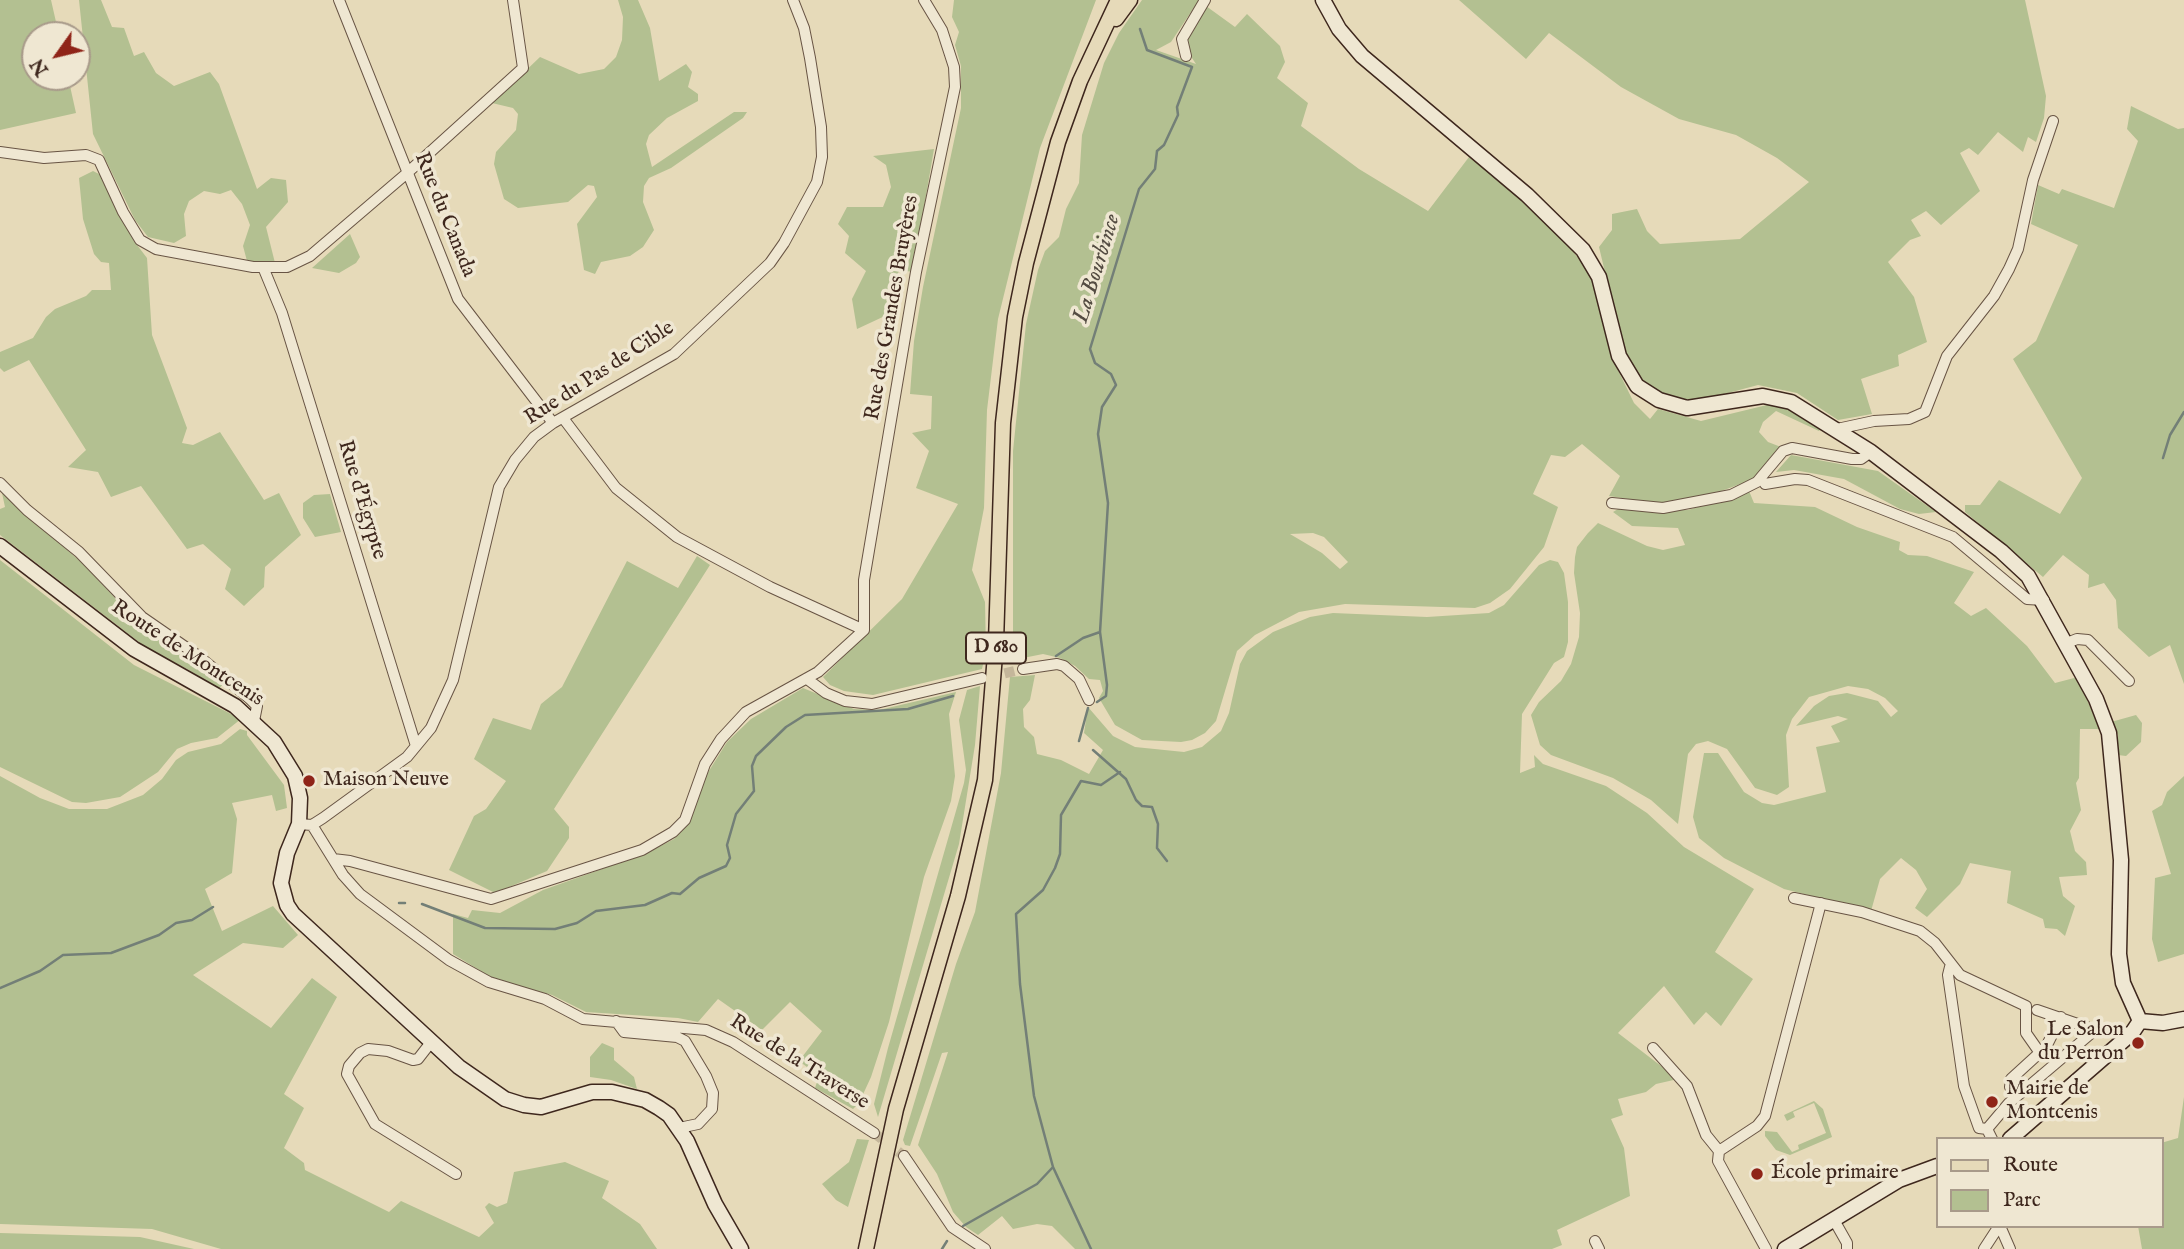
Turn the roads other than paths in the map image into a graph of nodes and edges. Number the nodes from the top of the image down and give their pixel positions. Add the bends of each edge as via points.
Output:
1 (339, 0) edge
2 (513, 0) edge
3 (793, 0) edge
4 (924, 0) edge
5 (1110, 0) edge
6 (1118, 0) edge
7 (1130, 0) edge
8 (1205, 0) edge
9 (1323, 0) edge
10 (1096, 45) junction
11 (1186, 55) dead end
12 (2053, 121) dead end
13 (0, 152) edge
14 (406, 174) junction
15 (263, 267) junction
16 (558, 420) junction
17 (1837, 429) junction
18 (1871, 452) junction
19 (0, 483) edge
20 (1765, 484) dead end
21 (1612, 503) dead end
22 (0, 546) edge
23 (2044, 600) junction
24 (864, 630) junction
25 (2067, 643) junction
26 (1023, 669) tunnel mouth
27 (982, 678) tunnel mouth
28 (807, 679) junction
29 (2130, 681) dead end
30 (1089, 701) dead end
31 (254, 721) junction
32 (416, 746) junction
33 (303, 826) junction
34 (333, 859) junction
35 (1794, 898) dead end
36 (1821, 903) junction
37 (1950, 967) junction
38 (2037, 1010) dead end
39 (2061, 1017) junction
40 (2184, 1019) edge
41 (616, 1021) junction
42 (2136, 1027) junction
43 (2095, 1030) junction
44 (432, 1041) junction
45 (1653, 1048) dead end
46 (2040, 1053) junction
47 (2016, 1097) junction
48 (679, 1128) junction
49 (874, 1133) tunnel mouth
50 (1990, 1134) edge
51 (2013, 1137) edge
52 (1718, 1151) junction
53 (905, 1156) tunnel mouth
54 (1936, 1166) edge
55 (456, 1174) dead end
56 (1834, 1220) junction
57 (1999, 1228) edge
58 (2001, 1228) edge
59 (741, 1249) edge
60 (866, 1249) edge
61 (985, 1249) edge
62 (1766, 1249) edge
63 (1786, 1249) edge
64 (1847, 1249) edge
65 (1984, 1249) edge
66 (2010, 1249) edge

1 - 14 street, Rue du Canada
2 - 14 street via 523,68
3 - 16 street, Rue du Pas de Cible via 804,28 822,157 817,182 800,216 770,263 674,354
4 - 24 street, Rue des Grandes Bruyères via 942,30 955,86 916,272 864,579
5 - 10 main road
6 - 10 main road, D 680
7 - 10 main road
8 - 11 street via 1182,39
9 - 17 main road via 1362,56 1552,217 1583,250 1599,277 1624,369 1644,393 1688,408 1745,398 1777,398 1804,408
10 - 60 main road, D 680 via 1058,142 1015,317 1003,424 996,654 985,780 958,896 893,1121
12 - 17 street via 2033,180 2018,249 1994,296 1947,356 1925,412 1909,419
13 - 15 street via 44,158 86,155 99,160 140,240 182,255
14 - 15 street via 298,263
14 - 16 street, Rue du Canada via 458,299
15 - 32 street, Rue d'Égypte via 282,313
16 - 24 street, Rue du Canada via 616,488 677,537
16 - 32 street, Rue du Pas de Cible via 534,437 499,487 453,680 431,728
17 - 18 main road
18 - 21 street via 1852,459 1792,448 1783,451 1756,482 1731,495 1663,508
18 - 23 main road via 2001,551 2028,576
19 - 31 street via 79,552 142,617 248,697 257,706
20 - 23 street via 1808,480 1953,537 2027,600
22 - 31 main road, Route de Montcenis via 134,649 205,686
23 - 25 main road
24 - 28 street
25 - 29 street via 2088,640
25 - 42 main road via 2109,733 2121,860 2119,954
26 - 30 street via 1064,666 1079,679
27 - 28 street via 872,704 845,701
28 - 34 street via 746,712 721,738 705,764 685,820 642,850 491,899
31 - 33 main road, Route de Montcenis via 285,755 295,776
32 - 33 street, Rue du Pas de Cible via 407,757
33 - 34 street, Rue de la Traverse
33 - 44 main road via 282,869 286,905
34 - 41 street, Rue de la Traverse via 360,894 449,960 489,982 545,999 583,1019
35 - 36 street
36 - 37 street via 1920,931 1935,943
36 - 52 street via 1765,1116
37 - 46 street via 2025,1006 2026,1033
37 - 50 street via 1961,1071 1972,1114 1979,1128
38 - 39 street
39 - 43 street
39 - 46 street
40 - 42 main road
41 - 48 street via 624,1032 685,1041 706,1076 713,1093 712,1109 698,1124
41 - 49 street, Rue de la Traverse via 706,1030 733,1042
42 - 43 street
42 - 51 main road
43 - 47 street
44 - 48 main road via 475,1081 505,1099 541,1107 592,1092 612,1092 645,1100 669,1115
44 - 55 street via 418,1059 368,1049 360,1053 347,1074 375,1124
45 - 52 street via 1681,1076
46 - 47 street via 2011,1079
47 - 50 street via 1996,1114
48 - 59 main road
52 - 62 street via 1718,1161
53 - 61 street via 952,1227
54 - 56 main road via 1899,1180
56 - 63 main road
56 - 64 street
57 - 65 street
58 - 66 street

